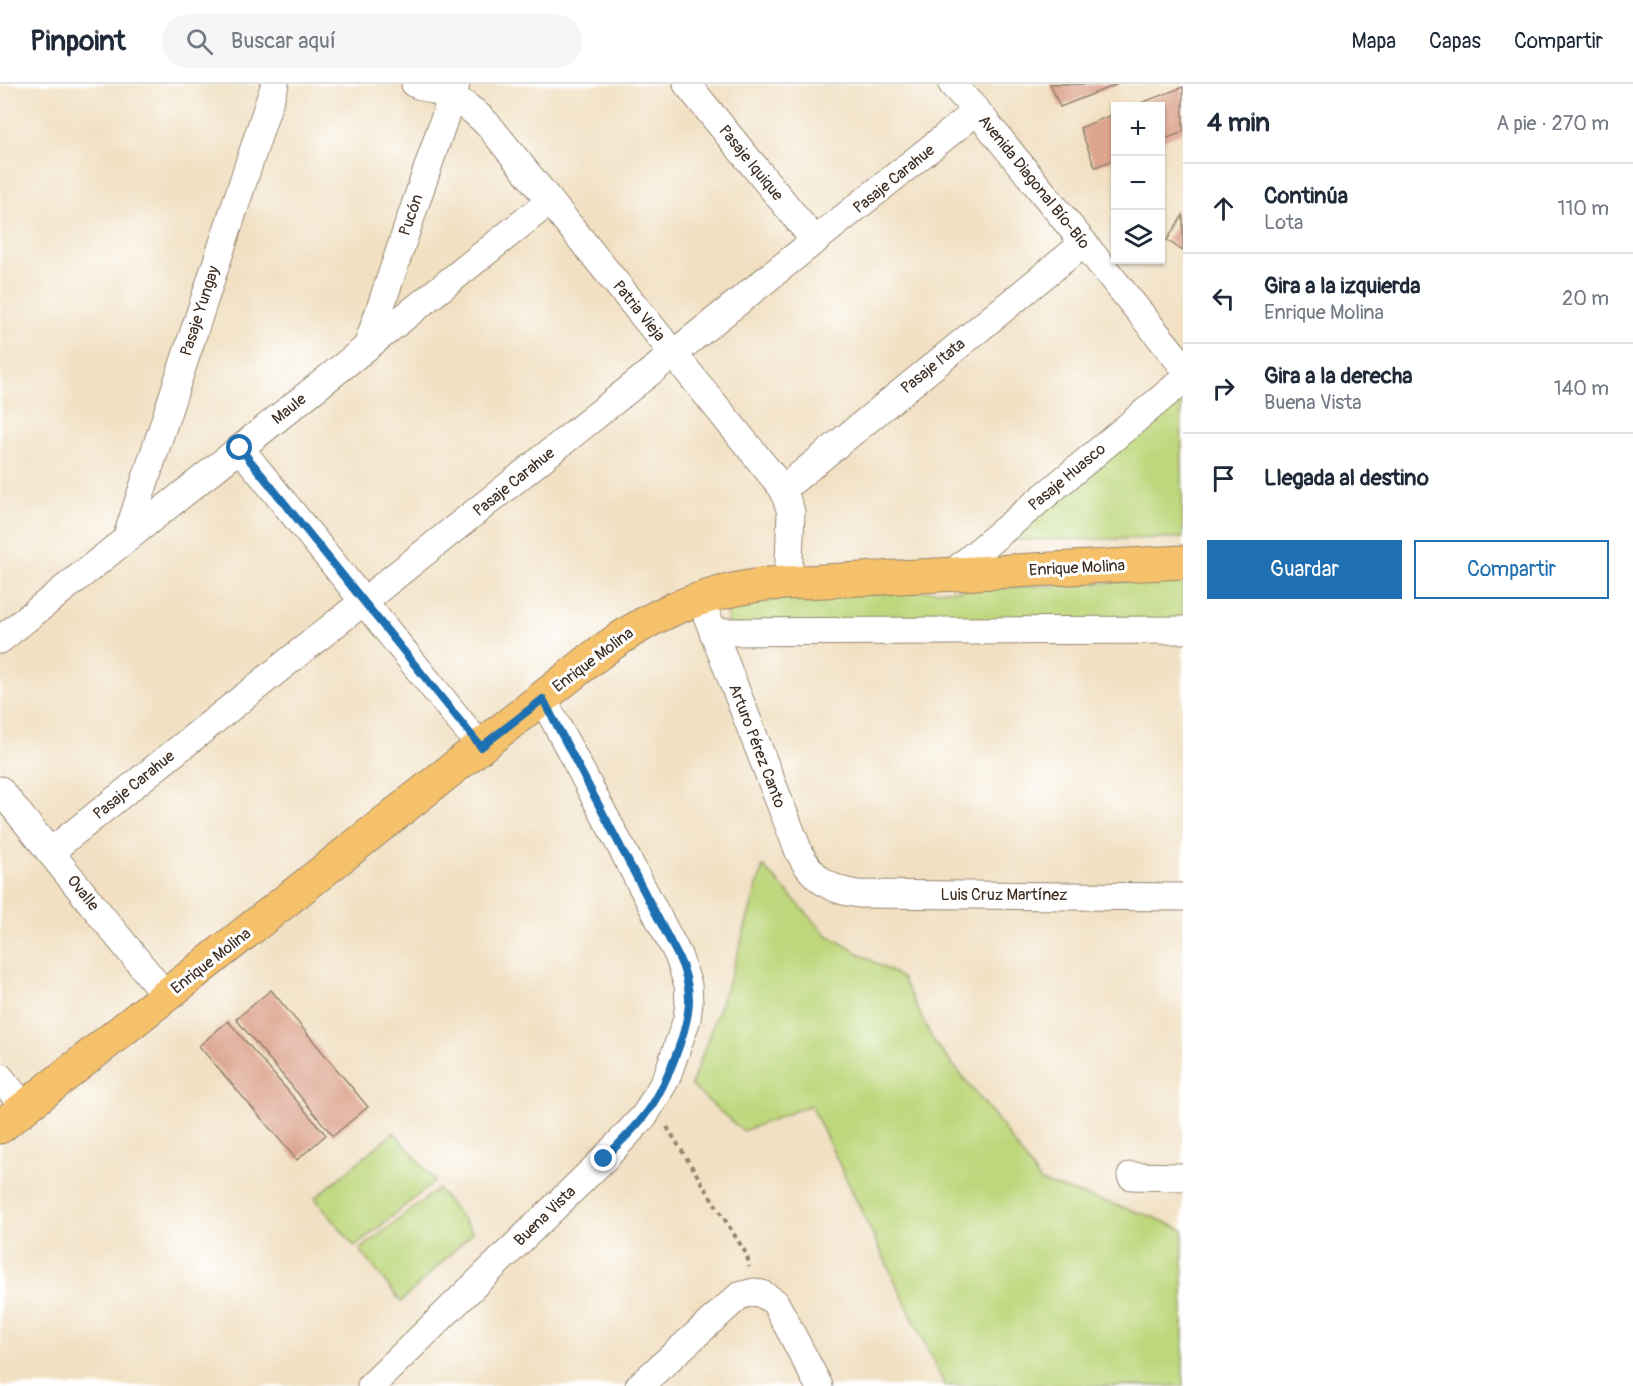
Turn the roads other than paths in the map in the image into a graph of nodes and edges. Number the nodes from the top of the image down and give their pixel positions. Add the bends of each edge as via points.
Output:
1 (275, 84) edge
2 (415, 84) edge
3 (687, 84) edge
4 (952, 84) edge
5 (454, 90) edge
6 (977, 111) junction
7 (550, 201) junction
8 (815, 241) junction
9 (1084, 243) junction
10 (367, 346) junction
11 (674, 354) junction
12 (1183, 366) edge
13 (1183, 380) edge
14 (240, 448) junction
15 (783, 489) junction
16 (126, 539) junction
17 (1183, 562) edge
18 (950, 575) junction
19 (788, 583) junction
20 (700, 598) junction
21 (364, 602) junction
22 (3, 630) edge
23 (1183, 630) edge
24 (713, 632) junction
25 (543, 699) junction
26 (481, 747) junction
27 (0, 790) edge
28 (50, 852) junction
29 (827, 886) joint
30 (1183, 897) edge
31 (166, 996) junction
32 (0, 1077) edge
33 (12, 1117) edge
34 (1131, 1176) dead end
35 (1183, 1177) edge
36 (371, 1386) edge
37 (639, 1386) edge
38 (819, 1386) edge

1 - 16 street, Pasaje Yungay
2 - 5 street, Patria Vieja
3 - 8 street, Pasaje Iquique
4 - 6 street, Avenida Diagonal Bío-Bío
5 - 7 street, Patria Vieja
5 - 10 street, Pucón
6 - 8 street, Pasaje Carahue
6 - 9 street, Avenida Diagonal Bío-Bío
7 - 10 street, Maule
7 - 11 street, Patria Vieja
8 - 11 street, Pasaje Carahue
9 - 12 street, Avenida Diagonal Bío-Bío
9 - 15 street, Pasaje Itata
10 - 14 street, Maule
11 - 15 street, Patria Vieja
11 - 21 street, Pasaje Carahue
13 - 18 street, Pasaje Huasco
14 - 16 street, Maule
14 - 21 street
15 - 19 street, Patria Vieja via 790,512
16 - 22 street, Maule
17 - 18 main road, Enrique Molina
18 - 19 main road, Enrique Molina
19 - 20 main road, Enrique Molina via 746,587
20 - 24 street, Arturo Pérez Canto
20 - 25 main road, Enrique Molina via 629,631
21 - 26 street
21 - 28 street, Pasaje Carahue
23 - 24 street
24 - 29 street, Arturo Pérez Canto via 799,852 809,870
25 - 26 main road, Enrique Molina
25 - 36 street, Buena Vista via 684,970 688,985 687,1019 666,1079 636,1125
26 - 31 main road, Enrique Molina
27 - 28 street, Ovalle
28 - 31 street, Ovalle
29 - 30 street, Luis Cruz Martínez via 858,894
31 - 33 main road, Enrique Molina
32 - 33 street
34 - 35 street
37 - 38 street via 746,1292 769,1298 780,1308

